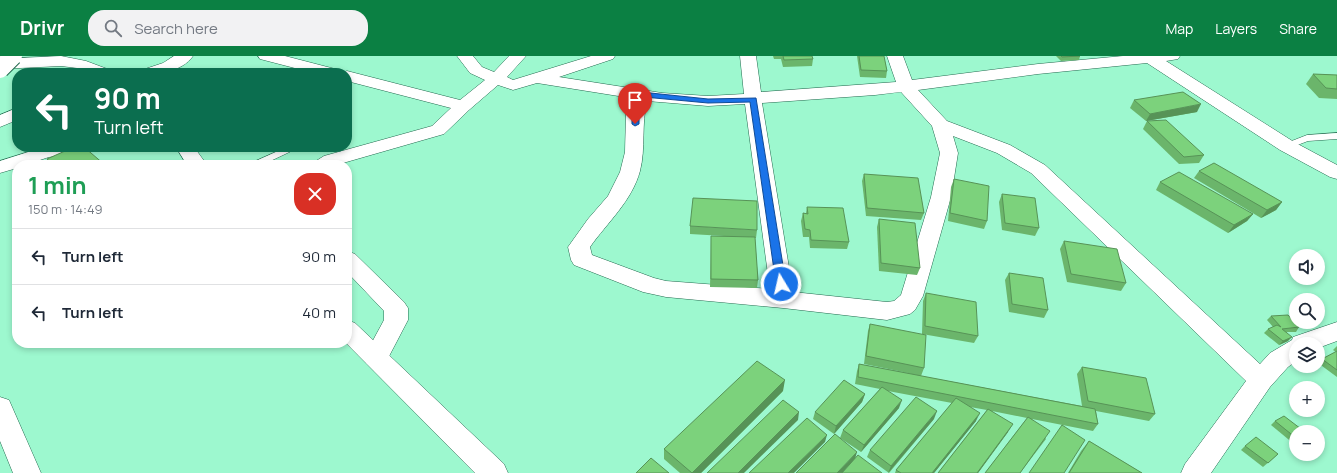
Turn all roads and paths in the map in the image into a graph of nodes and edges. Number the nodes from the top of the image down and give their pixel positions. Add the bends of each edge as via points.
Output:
1 (13, 56) edge
2 (185, 56) edge
3 (266, 56) edge
4 (465, 56) edge
5 (518, 56) edge
6 (607, 56) edge
7 (748, 56) edge
8 (895, 56) edge
9 (1026, 56) edge
10 (1172, 56) edge
11 (1150, 58) junction
12 (0, 64) edge
13 (91, 68) edge
14 (162, 68) edge
15 (313, 68) edge
16 (0, 69) edge
17 (1038, 69) junction
18 (352, 77) edge
19 (536, 78) junction
20 (496, 79) junction
21 (906, 87) junction
22 (641, 94) junction
23 (753, 99) junction
24 (463, 106) junction
25 (12, 116) edge
26 (0, 122) edge
27 (941, 125) junction
28 (1337, 136) edge
29 (1287, 146) junction
30 (48, 152) edge
31 (284, 152) edge
32 (18, 160) edge
33 (265, 160) edge
34 (331, 160) edge
35 (12, 162) edge
36 (0, 167) edge
37 (1337, 173) edge
38 (352, 265) edge
39 (783, 299) junction
40 (1337, 331) edge
41 (352, 334) edge
42 (1321, 337) edge
43 (1289, 353) edge
44 (376, 357) junction
45 (1261, 380) junction
46 (0, 408) edge
47 (27, 473) edge
48 (494, 473) edge
49 (1195, 473) edge

1 - 16 street, bridge
2 - 14 street
3 - 15 street
4 - 20 street via 476,70
5 - 20 street
6 - 19 street
7 - 23 street
8 - 21 street
9 - 17 street
10 - 11 street
11 - 17 street
11 - 29 street
12 - 13 street via 61,61
17 - 21 street
18 - 24 street
19 - 20 street via 513,85
19 - 22 street
20 - 24 street
21 - 23 street
21 - 27 street
22 - 23 street via 708,101
22 - 39 street via 635,113 634,152 630,172 617,199 579,247 582,260 651,286 666,289
23 - 39 street
24 - 34 street via 438,130
25 - 26 street
27 - 39 street via 949,153 941,197 907,306 887,311
27 - 45 street via 1015,155 1038,169
28 - 29 lane via 1307,138
29 - 37 street
30 - 32 street
31 - 33 lane
35 - 36 street
38 - 44 street via 396,308 396,320
40 - 42 street
41 - 44 street
43 - 45 street
44 - 48 street
45 - 49 street
46 - 47 street

